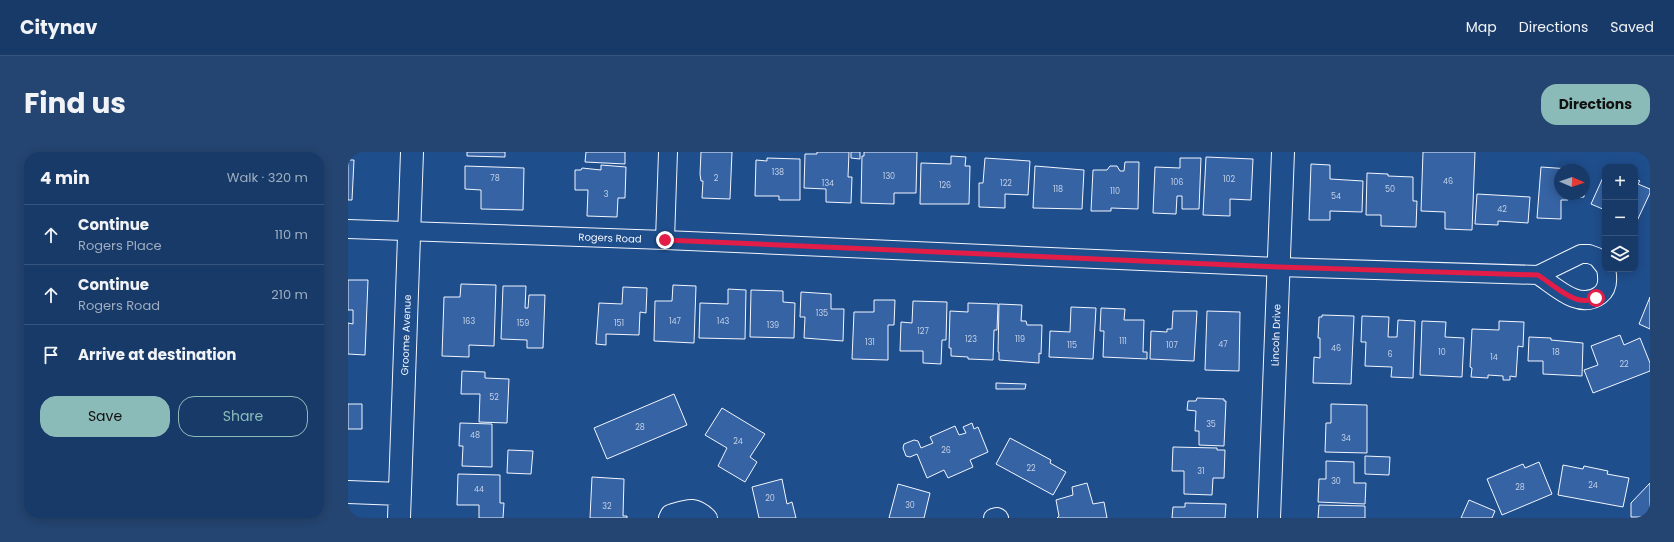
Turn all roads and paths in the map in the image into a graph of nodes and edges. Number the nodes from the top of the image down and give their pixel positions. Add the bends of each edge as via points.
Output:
1 (412, 152) edge
2 (668, 152) edge
3 (1283, 152) edge
4 (348, 229) edge
5 (410, 232) junction
6 (665, 240) junction
7 (1602, 264) edge
8 (1279, 267) junction
9 (1607, 272) edge
10 (1538, 275) junction
11 (348, 492) edge
12 (400, 494) junction
13 (399, 518) edge
14 (668, 518) edge
15 (708, 518) edge
16 (993, 518) edge
17 (998, 518) edge
18 (1269, 518) edge

1 - 5 street, Groome Avenue
2 - 6 street
3 - 8 street, Lincoln Drive
4 - 5 street, Rogers Road
5 - 6 street, Rogers Road
5 - 12 street, Groome Avenue
6 - 8 street, Rogers Road
7 - 10 street via 1596,257 1581,254
8 - 10 street, Rogers Road
8 - 18 street, Lincoln Drive
9 - 10 street via 1608,278 1602,293 1588,301 1572,298
11 - 12 street
12 - 13 street, Groome Avenue
14 - 15 street via 670,514 690,508 701,510
16 - 17 street

